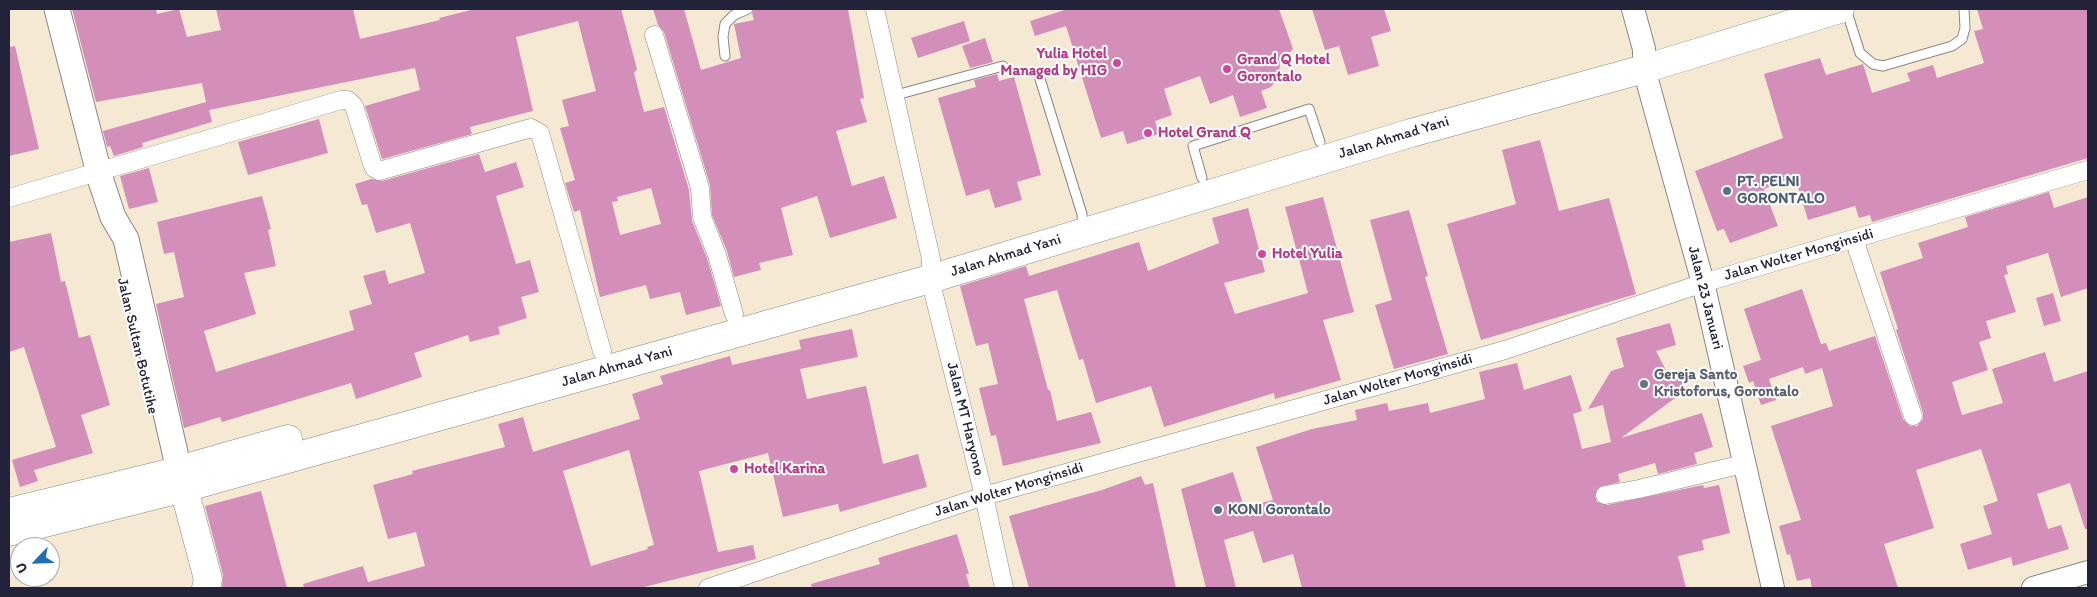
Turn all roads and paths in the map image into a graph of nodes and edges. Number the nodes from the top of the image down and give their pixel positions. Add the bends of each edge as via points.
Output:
1 (57, 9) edge
2 (748, 9) edge
3 (875, 9) edge
4 (1633, 9) edge
5 (1778, 9) edge
6 (1840, 9) edge
7 (1846, 9) edge
8 (1964, 9) edge
9 (654, 36) dead end
10 (725, 56) dead end
11 (1644, 59) junction
12 (1003, 66) dead end
13 (1040, 79) dead end
14 (896, 95) junction
15 (1463, 108) junction
16 (2088, 170) edge
17 (99, 171) junction
18 (9, 198) edge
19 (1083, 223) junction
20 (1854, 239) junction
21 (931, 269) junction
22 (1703, 283) junction
23 (792, 308) junction
24 (734, 314) junction
25 (602, 351) junction
26 (554, 374) junction
27 (1913, 416) dead end
28 (1743, 464) junction
29 (174, 481) junction
30 (1605, 495) dead end
31 (984, 496) junction
32 (9, 512) edge
33 (9, 532) edge
34 (2088, 572) edge
35 (196, 588) edge
36 (206, 588) edge
37 (708, 588) edge
38 (1004, 588) edge
39 (1773, 588) edge
40 (2033, 588) edge

1 - 17 main road, Jalan Sultan Botutihe
2 - 10 lane via 734,15 725,24
3 - 14 street, Jalan MT Haryono
4 - 11 street, Jalan 23 Januari
5 - 11 main road, Jalan Ahmad Yani
6 - 11 main road, Jalan Ahmad Yani
7 - 8 lane via 1860,53 1873,64 1882,66 1952,46 1962,39
9 - 24 street via 700,188 702,217
11 - 15 main road, Jalan Ahmad Yani
11 - 22 street, Jalan 23 Januari
12 - 14 lane
13 - 19 lane
14 - 21 street, Jalan MT Haryono
15 - 19 main road, Jalan Ahmad Yani
15 - 19 main road, Jalan Ahmad Yani via 1320,142 1202,178
16 - 20 street, Jalan Wolter Monginsidi
17 - 18 street
17 - 25 street via 341,100 348,100 354,106 372,164 379,171 531,128 540,133
17 - 29 main road, Jalan Sultan Botutihe via 113,217 113,242
19 - 21 main road, Jalan Ahmad Yani
20 - 22 street, Jalan Wolter Monginsidi
20 - 27 street
21 - 23 main road, Jalan Ahmad Yani
21 - 31 street, Jalan MT Haryono
22 - 28 street, Jalan 23 Januari
22 - 31 street, Jalan Wolter Monginsidi via 1505,350
23 - 24 main road, Jalan Ahmad Yani
23 - 26 main road, Jalan Ahmad Yani
24 - 25 main road, Jalan Ahmad Yani
25 - 26 main road, Jalan Ahmad Yani
26 - 29 main road, Jalan Ahmad Yani
28 - 30 street
28 - 39 street, Jalan 23 Januari
29 - 32 main road
29 - 33 main road
29 - 35 main road
29 - 36 main road via 208,579
31 - 37 street, Jalan Wolter Monginsidi
31 - 38 street, Jalan MT Haryono
34 - 40 street

